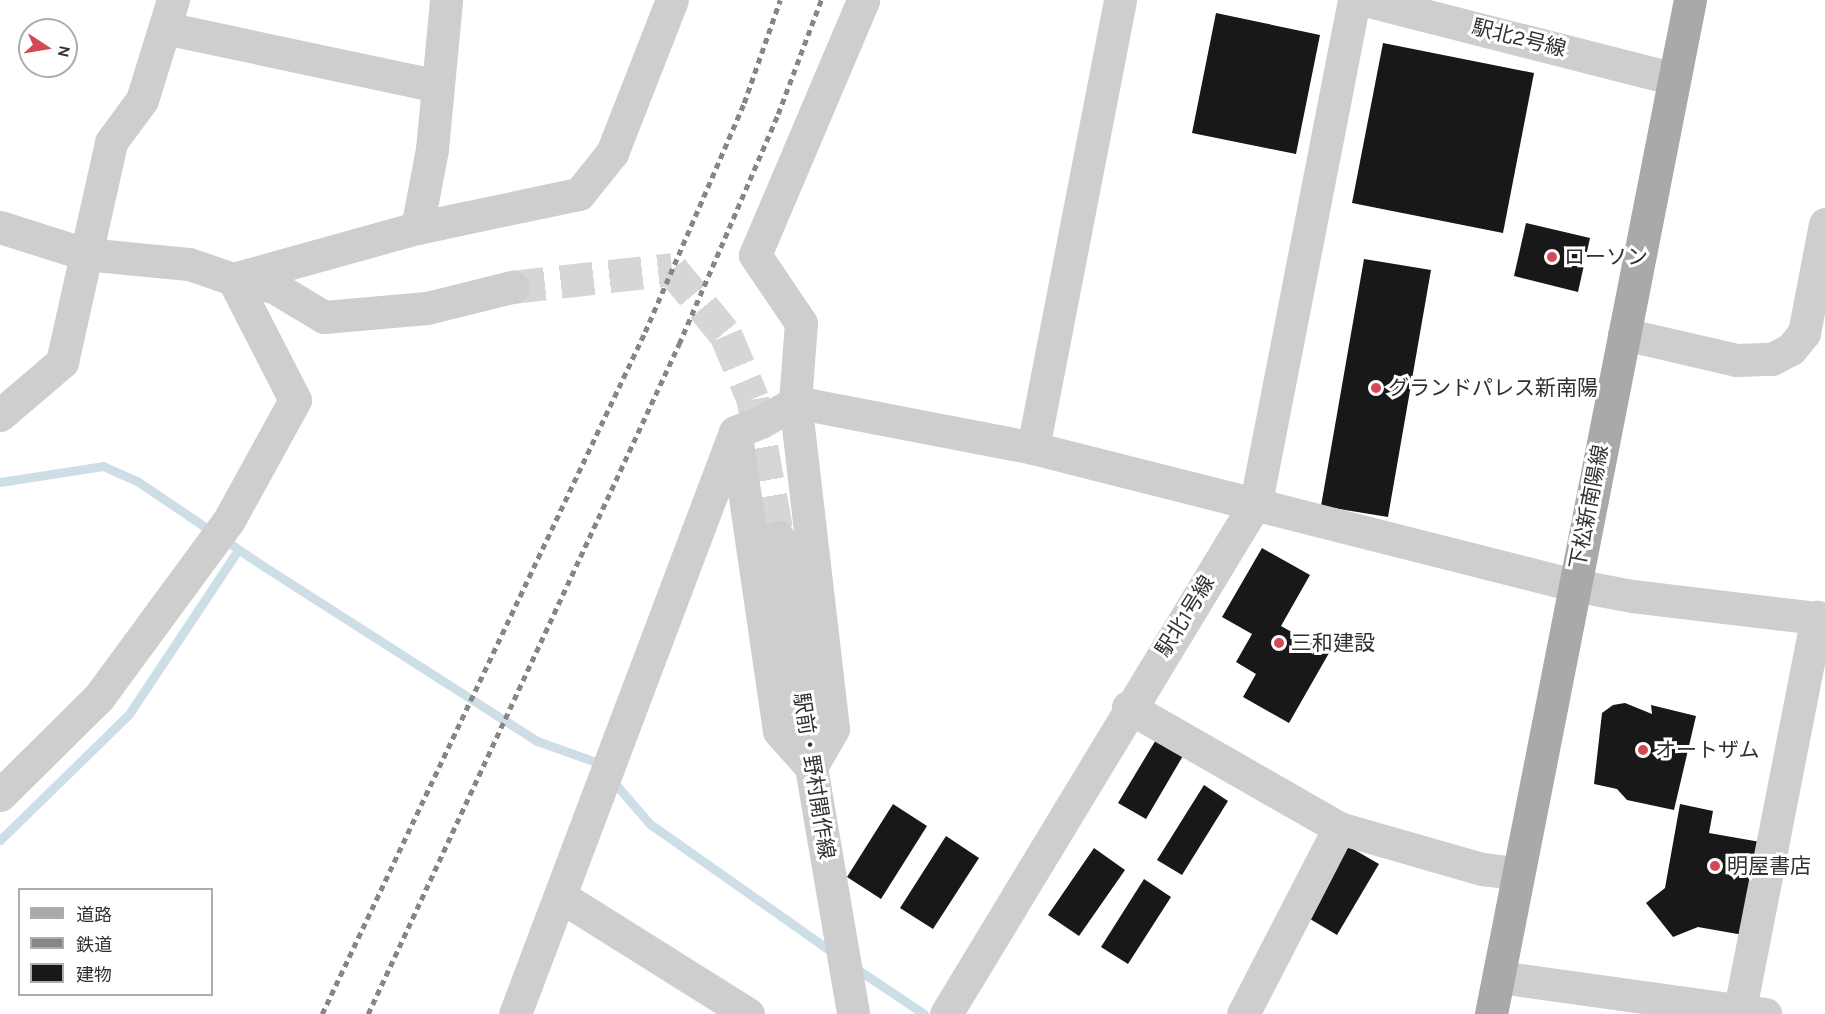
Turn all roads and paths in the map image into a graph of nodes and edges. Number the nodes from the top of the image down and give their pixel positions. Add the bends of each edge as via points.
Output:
1 (446, 0) edge
2 (672, 0) edge
3 (863, 0) edge
4 (1120, 0) edge
5 (1353, 0) edge
6 (1365, 0) edge
7 (1690, 0) edge
8 (169, 14) edge
9 (1672, 78) junction
10 (438, 86) junction
11 (1825, 224) edge
12 (0, 227) edge
13 (417, 228) junction
14 (85, 254) junction
15 (233, 279) junction
16 (512, 287) tunnel mouth
17 (1624, 334) junction
18 (795, 402) junction
19 (0, 415) edge
20 (735, 432) junction
21 (1033, 448) junction
22 (1256, 501) junction
23 (778, 537) tunnel mouth
24 (1574, 585) junction
25 (1821, 618) edge
26 (1128, 707) junction
27 (811, 767) junction
28 (0, 795) edge
29 (1339, 828) junction
30 (1516, 873) junction
31 (560, 896) junction
32 (1498, 977) junction
33 (954, 1011) edge
34 (1748, 1012) edge
35 (515, 1014) edge
36 (748, 1014) edge
37 (853, 1014) edge
38 (1243, 1014) edge
39 (1491, 1014) edge

1 - 10 street
2 - 13 street via 612,153 579,194
3 - 18 street via 755,255 801,323
4 - 21 street
5 - 22 street
6 - 9 street, 駅北2号線
7 - 9 main road, 下松新南陽線
8 - 10 street
8 - 14 street via 142,100 111,142
9 - 17 main road, 下松新南陽線
10 - 13 street via 432,149
11 - 17 street via 1804,333 1791,349 1772,359 1737,360
12 - 14 street
13 - 15 street
14 - 15 street via 189,264
14 - 19 street via 62,362
15 - 16 street via 274,287 324,317 427,308
15 - 28 street via 295,400 229,520 99,697
17 - 24 main road, 下松新南陽線
18 - 20 street
18 - 21 street
18 - 27 street via 833,729
20 - 27 street via 779,731
20 - 31 street
21 - 22 street
22 - 24 street
22 - 26 street, 駅北1号線
23 - 27 street, 駅前・野村開作線
24 - 25 street via 1632,596
24 - 30 main road, 下松新南陽線
25 - 34 street
26 - 29 street
26 - 33 street, 駅北1号線
27 - 37 street, 駅前・野村開作線
29 - 30 street via 1482,869
29 - 38 street
30 - 32 main road, 下松新南陽線
31 - 35 street
31 - 36 street
32 - 34 street
32 - 39 main road, 下松新南陽線

